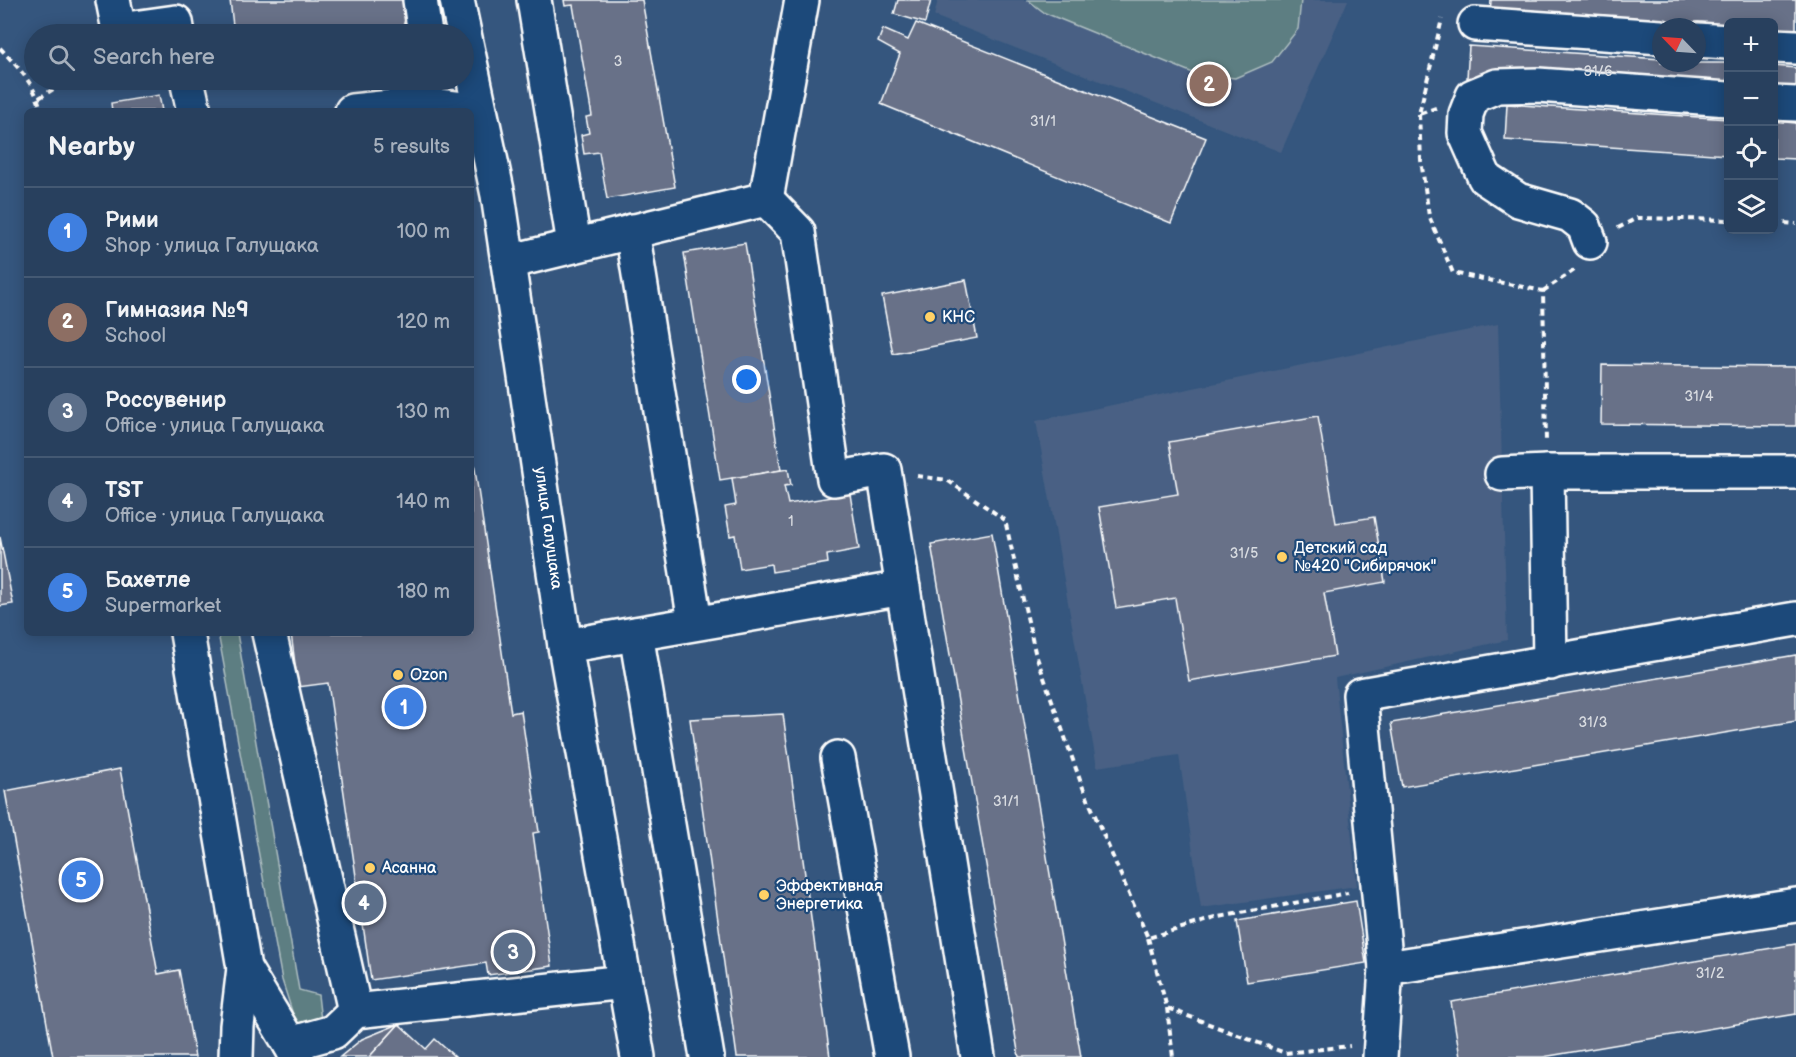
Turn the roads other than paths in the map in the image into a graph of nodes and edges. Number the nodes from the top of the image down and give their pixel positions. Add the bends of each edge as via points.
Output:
1 (113, 0) edge
2 (420, 0) edge
3 (457, 0) edge
4 (534, 0) edge
5 (802, 0) edge
6 (176, 19) edge
7 (118, 24) edge
8 (150, 24) edge
9 (424, 24) edge
10 (460, 24) edge
11 (1475, 24) road end
12 (1652, 36) edge
13 (1706, 41) edge
14 (1724, 42) edge
15 (1778, 46) edge
16 (1796, 47) edge
17 (189, 90) edge
18 (446, 90) edge
19 (468, 90) edge
20 (1724, 99) edge
21 (1778, 103) edge
22 (1796, 104) edge
23 (193, 108) edge
24 (382, 108) edge
25 (460, 108) edge
26 (469, 108) edge
27 (470, 108) edge
28 (474, 134) edge
29 (484, 197) edge
30 (766, 199) junction
31 (632, 231) junction
32 (1590, 242) road end
33 (574, 244) junction
34 (508, 262) junction
35 (1547, 472) junction
36 (1796, 472) edge
37 (1502, 474) dead end
38 (903, 588) junction
39 (1796, 619) edge
40 (695, 622) junction
41 (636, 634) junction
42 (189, 636) edge
43 (270, 636) edge
44 (565, 646) junction
45 (1550, 663) junction
46 (838, 758) dead end
47 (1796, 905) edge
48 (244, 968) junction
49 (1386, 968) junction
50 (625, 982) junction
51 (355, 1011) junction
52 (1381, 1049) edge
53 (293, 1051) edge
54 (237, 1057) edge
55 (638, 1057) edge
56 (708, 1057) edge
57 (892, 1057) edge
58 (978, 1057) edge

1 - 7 street
2 - 9 street
3 - 10 street, улица Галущака
4 - 33 street
5 - 30 street
6 - 8 street
11 - 12 street
13 - 14 street
15 - 16 street
17 - 23 street
18 - 26 street
19 - 27 street, улица Галущака
20 - 32 street via 1538,85 1497,86 1473,96 1464,133 1485,178 1518,200 1570,215 1584,226
21 - 22 street
24 - 25 street via 421,104
28 - 29 street, улица Галущака
29 - 34 street, улица Галущака
30 - 31 street
30 - 38 street via 798,232 834,479 884,470
31 - 33 street
31 - 40 street
33 - 34 street
34 - 44 street, улица Галущака
35 - 36 street
35 - 37 street
35 - 45 street
38 - 40 street
38 - 58 street
39 - 45 street
40 - 41 street
41 - 44 street
41 - 56 street
42 - 48 street
43 - 51 street
44 - 50 street, улица Галущака
45 - 49 street via 1360,695
46 - 57 street
47 - 49 street
48 - 53 street
48 - 54 street
49 - 52 street
50 - 51 street
50 - 55 street, улица Галущака
51 - 53 street via 333,1032

